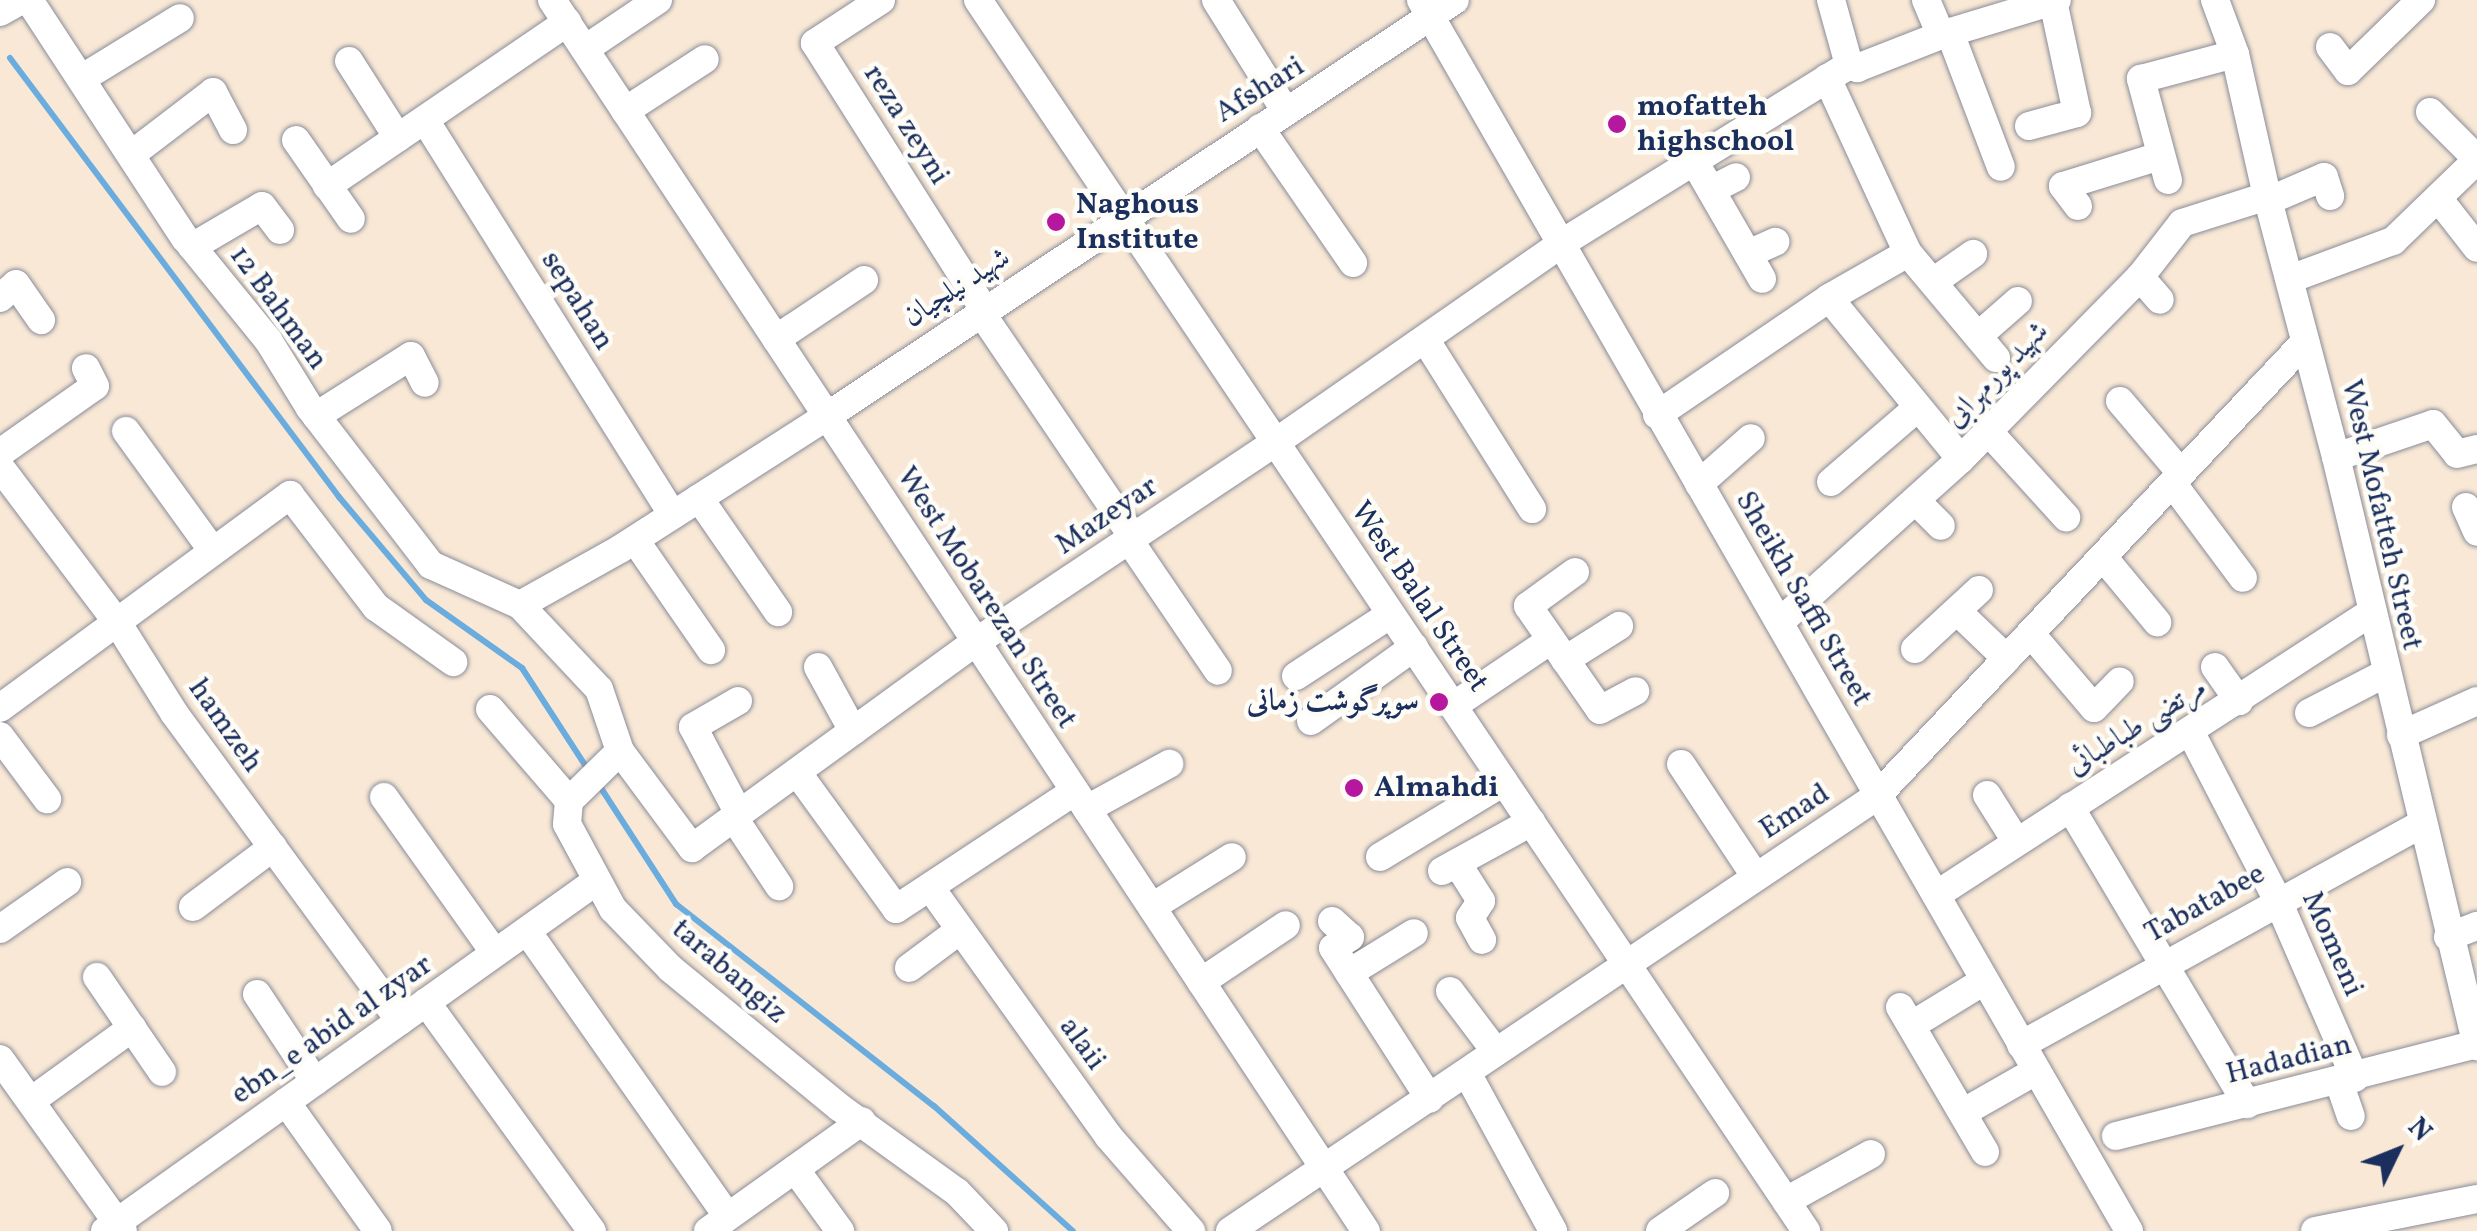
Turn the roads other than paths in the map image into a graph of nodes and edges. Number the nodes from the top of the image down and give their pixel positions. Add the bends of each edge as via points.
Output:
1 (25, 0) edge
2 (658, 0) edge
3 (881, 0) edge
4 (978, 0) edge
5 (1216, 0) edge
6 (1455, 0) edge
7 (1831, 0) edge
8 (1926, 0) edge
9 (2215, 0) edge
10 (2421, 0) edge
11 (2055, 1) edge
12 (1426, 8) edge
13 (560, 11) edge
14 (0, 12) edge
15 (180, 18) dead end
16 (1945, 34) junction
17 (2330, 47) dead end
18 (585, 50) junction
19 (2235, 54) junction
20 (705, 58) dead end
21 (349, 61) dead end
22 (1838, 71) junction
23 (81, 78) junction
24 (625, 110) junction
25 (1286, 112) junction
26 (2430, 112) dead end
27 (425, 120) junction
28 (2029, 126) dead end
29 (1260, 128) junction
30 (233, 130) dead end
31 (398, 138) junction
32 (296, 140) dead end
33 (132, 154) junction
34 (2477, 159) edge
35 (1694, 161) junction
36 (2001, 167) dead end
37 (1736, 177) dead end
38 (327, 186) junction
39 (1711, 190) junction
40 (2330, 196) dead end
41 (2268, 198) junction
42 (2438, 198) junction
43 (2078, 206) dead end
44 (1124, 216) junction
45 (351, 219) dead end
46 (280, 230) dead end
47 (1775, 242) dead end
48 (1562, 243) junction
49 (192, 247) junction
50 (2477, 248) edge
51 (1908, 252) junction
52 (1748, 254) junction
53 (1973, 254) dead end
54 (1353, 263) dead end
55 (2140, 277) junction
56 (2290, 278) junction
57 (1762, 279) dead end
58 (864, 280) dead end
59 (1933, 282) junction
60 (0, 298) edge
61 (1829, 298) junction
62 (2160, 300) dead end
63 (2018, 301) dead end
64 (982, 310) junction
65 (41, 320) dead end
66 (1978, 336) junction
67 (1425, 338) junction
68 (776, 339) junction
69 (2306, 342) junction
70 (1996, 358) dead end
71 (86, 368) dead end
72 (424, 383) dead end
73 (2120, 401) dead end
74 (1916, 408) junction
75 (1658, 415) junction
76 (316, 416) junction
77 (827, 416) junction
78 (1987, 430) junction
79 (126, 431) dead end
80 (1751, 438) dead end
81 (1276, 442) junction
82 (2477, 449) edge
83 (0, 453) edge
84 (2336, 457) junction
85 (1961, 458) junction
86 (0, 467) edge
87 (2177, 479) junction
88 (1830, 482) dead end
89 (1699, 484) junction
90 (699, 498) junction
91 (1916, 500) junction
92 (1532, 509) dead end
93 (672, 516) junction
94 (2066, 517) dead end
95 (1941, 526) dead end
96 (1131, 539) junction
97 (634, 540) junction
98 (213, 552) junction
99 (2102, 557) junction
100 (1575, 572) dead end
101 (2243, 578) dead end
102 (1978, 590) dead end
103 (520, 606) junction
104 (1957, 611) junction
105 (778, 612) dead end
106 (2372, 612) junction
107 (1391, 614) junction
108 (1780, 621) junction
109 (117, 622) junction
110 (2157, 622) dead end
111 (1619, 626) dead end
112 (2031, 634) junction
113 (976, 642) junction
114 (1414, 648) junction
115 (711, 650) dead end
116 (1558, 650) junction
117 (1915, 650) dead end
118 (2006, 659) junction
119 (453, 662) dead end
120 (818, 667) dead end
121 (2215, 668) dead end
122 (1218, 671) dead end
123 (2386, 673) junction
124 (1296, 676) dead end
125 (2120, 680) dead end
126 (1634, 692) dead end
127 (738, 701) dead end
128 (2238, 701) junction
129 (2477, 701) edge
130 (1453, 706) junction
131 (0, 708) edge
132 (490, 708) dead end
133 (2309, 714) dead end
134 (1311, 721) dead end
135 (853, 732) junction
136 (2191, 733) junction
137 (2400, 735) junction
138 (0, 736) edge
139 (620, 751) junction
140 (1169, 764) dead end
141 (1681, 764) dead end
142 (797, 772) junction
143 (1504, 782) junction
144 (1987, 795) dead end
145 (1877, 796) junction
146 (384, 797) dead end
147 (47, 799) dead end
148 (1081, 800) junction
149 (569, 801) junction
150 (2070, 807) junction
151 (737, 816) junction
152 (1531, 822) junction
153 (2422, 824) junction
154 (2016, 841) junction
155 (272, 848) junction
156 (1380, 856) dead end
157 (1232, 857) dead end
158 (1755, 876) junction
159 (67, 882) dead end
160 (596, 882) junction
161 (779, 886) dead end
162 (930, 887) junction
163 (1936, 895) junction
164 (2278, 900) junction
165 (193, 907) dead end
166 (1152, 907) junction
167 (1332, 921) dead end
168 (1286, 926) dead end
169 (2477, 926) edge
170 (0, 929) edge
171 (960, 930) junction
172 (526, 931) junction
173 (1414, 934) dead end
174 (2448, 937) junction
175 (1482, 940) dead end
176 (495, 953) junction
177 (1625, 962) junction
178 (2161, 966) junction
179 (908, 967) dead end
180 (1349, 974) junction
181 (97, 977) dead end
182 (1202, 982) junction
183 (1984, 982) junction
184 (1450, 991) dead end
185 (257, 994) dead end
186 (426, 1002) junction
187 (400, 1021) junction
188 (132, 1028) junction
189 (2021, 1045) junction
190 (2476, 1045) edge
191 (1496, 1052) junction
192 (0, 1059) edge
193 (2036, 1071) junction
194 (162, 1072) dead end
195 (1468, 1073) junction
196 (2347, 1080) junction
197 (315, 1082) junction
198 (1430, 1099) junction
199 (31, 1101) junction
200 (286, 1102) junction
201 (2247, 1104) junction
202 (1964, 1112) junction
203 (2351, 1116) dead end
204 (862, 1121) junction
205 (2116, 1136) dead end
206 (1985, 1152) dead end
207 (1872, 1154) dead end
208 (1325, 1168) junction
209 (796, 1169) junction
210 (1716, 1193) dead end
211 (2477, 1199) edge
212 (1786, 1201) junction
213 (717, 1224) edge
214 (115, 1228) edge
215 (378, 1231) edge
216 (592, 1231) edge
217 (840, 1231) edge
218 (994, 1231) edge
219 (1191, 1231) edge
220 (1230, 1231) edge
221 (1366, 1231) edge
222 (1554, 1231) edge
223 (1660, 1231) edge
224 (1806, 1231) edge
225 (2128, 1231) edge
226 (2315, 1231) edge

1 - 14 street
1 - 23 street, 12 Bahman
2 - 18 street
3 - 64 street, reza zeyni via 816,42
4 - 44 street, West Balal Street
5 - 25 street
6 - 12 street, Afshari
7 - 22 street
8 - 16 street
9 - 19 street, West Mofatteh Street
10 - 17 street via 2348,72
11 - 16 street, Mazeyar
11 - 28 street via 2078,113
12 - 25 street, Afshari
12 - 48 street, Sheikh Saffi Street
13 - 18 street, West Mobarezan Street
13 - 27 street
15 - 23 street
16 - 22 street, Mazeyar
16 - 36 street
18 - 24 street, West Mobarezan Street
19 - 41 street, West Mofatteh Street
19 - 43 street via 2141,79 2164,168 2062,186
20 - 24 street
21 - 31 street
22 - 35 street, Mazeyar
22 - 51 street
23 - 33 street, 12 Bahman
24 - 68 street, West Mobarezan Street
25 - 29 street, Afshari
26 - 34 street
27 - 31 street
27 - 93 street, sepahan
29 - 44 street, Afshari
29 - 54 street
30 - 33 street via 212,92
31 - 38 street
32 - 38 street
33 - 49 street, 12 Bahman
34 - 42 street
35 - 39 street
35 - 48 street, Mazeyar
37 - 39 street
38 - 45 street
39 - 52 street
40 - 41 street, شهید پورمهرابی via 2324,177
41 - 55 street, شهید پورمهرابی via 2182,223
41 - 56 street, West Mofatteh Street
42 - 50 street
42 - 56 street via 2393,241
44 - 64 street, شهید نیلچیان
44 - 81 street, West Balal Street
46 - 49 street via 262,206
47 - 52 street
48 - 67 street, Mazeyar
48 - 75 street, Sheikh Saffi Street
49 - 76 street, 12 Bahman via 268,340
51 - 59 street
51 - 61 street
52 - 57 street
53 - 59 street
55 - 62 street
55 - 78 street, شهید پورمهرابی
56 - 69 street, West Mofatteh Street
58 - 68 street
59 - 66 street
60 - 65 street via 16,284
61 - 74 street
61 - 75 street
63 - 66 street
64 - 77 street, شهید نیلچیان
64 - 96 street
66 - 70 street
67 - 81 street, Mazeyar
67 - 92 street
68 - 77 street, West Mobarezan Street
69 - 84 street, West Mofatteh Street
69 - 87 street, Emad
71 - 83 street via 94,386
72 - 76 street via 412,356
73 - 87 street
74 - 85 street
74 - 88 street
75 - 89 street, Sheikh Saffi Street
76 - 103 street, 12 Bahman via 431,565
77 - 90 street, شهید نیلچیان
77 - 113 street, West Mobarezan Street
78 - 85 street, شهید پورمهرابی
78 - 94 street
79 - 98 street
80 - 89 street
81 - 96 street, Mazeyar
81 - 107 street, West Balal Street
82 - 84 street via 2457,454 2432,424
84 - 106 street, West Mofatteh Street
85 - 91 street, شهید پورمهرابی
86 - 109 street, hamzeh
87 - 99 street, Emad
87 - 101 street
89 - 108 street, Sheikh Saffi Street
90 - 93 street, شهید نیلچیان
90 - 105 street
91 - 95 street
91 - 108 street, شهید پورمهرابی
93 - 97 street, شهید نیلچیان
96 - 113 street, Mazeyar
96 - 122 street
97 - 103 street, شهید نیلچیان
97 - 115 street
98 - 109 street
98 - 119 street via 290,495 376,607
99 - 110 street
99 - 112 street, Emad
100 - 116 street via 1528,606
102 - 104 street
103 - 139 street via 599,689
104 - 117 street
104 - 118 street
106 - 123 street, West Mofatteh Street
106 - 128 street, مرتضی طباطبائی
107 - 114 street, West Balal Street
107 - 124 street
108 - 145 street, Sheikh Saffi Street
109 - 131 street
109 - 155 street, hamzeh
111 - 116 street
112 - 118 street, Emad
112 - 125 street via 2094,708
113 - 135 street, Mazeyar
113 - 148 street, West Mobarezan Street
114 - 130 street, West Balal Street
114 - 134 street
116 - 126 street via 1600,710
116 - 130 street
118 - 145 street, Emad
120 - 135 street
121 - 128 street
123 - 133 street
123 - 137 street, West Mofatteh Street
127 - 151 street via 693,728
128 - 136 street, مرتضی طباطبائی
129 - 137 street
130 - 143 street, West Balal Street
132 - 149 street, tarabangiz
135 - 142 street, Mazeyar
136 - 150 street, مرتضی طباطبائی
136 - 164 street, Momeni
137 - 153 street, West Mofatteh Street
138 - 147 street
139 - 149 street
139 - 151 street, Mazeyar via 692,848
140 - 148 street
141 - 158 street
142 - 151 street, Mazeyar
142 - 162 street via 896,909
143 - 152 street, West Balal Street
143 - 156 street
144 - 154 street
145 - 158 street, Emad
145 - 163 street, Sheikh Saffi Street
146 - 176 street
148 - 162 street
148 - 166 street, West Mobarezan Street
149 - 160 street, tarabangiz via 567,824
150 - 154 street, مرتضی طباطبائی
150 - 178 street
151 - 161 street
152 - 175 street via 1450,867 1480,901 1470,918
152 - 177 street, West Balal Street
153 - 164 street, Tabatabee
153 - 174 street, West Mofatteh Street
154 - 163 street, مرتضی طباطبائی
155 - 165 street
155 - 187 street, hamzeh
157 - 166 street
158 - 177 street, Emad
159 - 170 street
160 - 172 street, ebn_e abid al zyar
160 - 204 street, tarabangiz via 671,969
162 - 171 street, alaii
163 - 183 street, Sheikh Saffi Street
164 - 178 street, Tabatabee
164 - 196 street, Momeni
166 - 182 street, West Mobarezan Street
167 - 180 street via 1350,936 1333,948
168 - 182 street
169 - 174 street
171 - 179 street
171 - 219 street, alaii via 1109,1136
172 - 176 street, ebn_e abid al zyar
172 - 213 street
173 - 180 street
174 - 190 street, West Mofatteh Street
176 - 186 street, ebn_e abid al zyar
177 - 191 street, Emad
177 - 212 street, West Balal Street
178 - 189 street, Tabatabee
178 - 201 street
180 - 198 street
181 - 188 street
182 - 208 street, West Mobarezan Street
183 - 189 street, Sheikh Saffi Street
183 - 202 street via 1906,1016
184 - 191 street
185 - 197 street
186 - 187 street, ebn_e abid al zyar
186 - 216 street
187 - 197 street, ebn_e abid al zyar
188 - 194 street
188 - 199 street
189 - 193 street, Sheikh Saffi Street
190 - 196 street, Hadadian
191 - 195 street, Emad
192 - 199 street
193 - 202 street
193 - 225 street, Sheikh Saffi Street
195 - 198 street, Emad
195 - 222 street
196 - 201 street, Hadadian
196 - 203 street, Momeni
197 - 200 street, ebn_e abid al zyar
198 - 208 street, Emad
199 - 214 street
200 - 214 street, ebn_e abid al zyar
200 - 215 street
201 - 205 street, Hadadian
202 - 206 street
204 - 209 street
204 - 218 street, tarabangiz via 957,1192
207 - 212 street
208 - 220 street, Emad
208 - 221 street, West Mobarezan Street
209 - 213 street
209 - 217 street
210 - 223 street
211 - 226 street
212 - 224 street, West Balal Street

